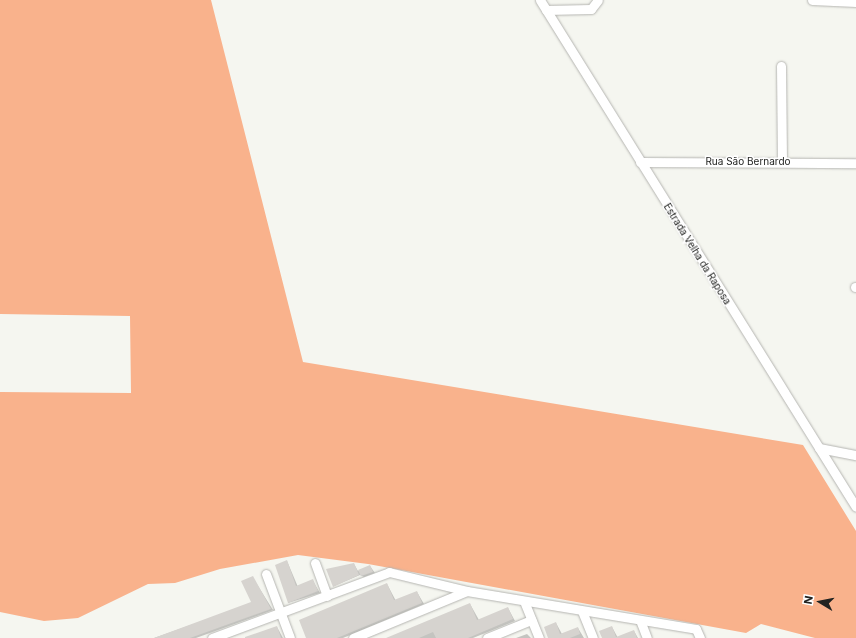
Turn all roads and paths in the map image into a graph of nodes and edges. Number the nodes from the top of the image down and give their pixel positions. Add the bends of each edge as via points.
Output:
1 (540, 0) edge
2 (598, 0) edge
3 (812, 0) edge
4 (856, 2) edge
5 (546, 10) junction
6 (781, 66) dead end
7 (640, 162) junction
8 (782, 162) junction
9 (856, 162) edge
10 (819, 448) junction
11 (856, 455) edge
12 (856, 507) edge
13 (315, 563) dead end
14 (266, 574) dead end
15 (467, 591) junction
16 (328, 596) junction
17 (524, 601) junction
18 (582, 612) junction
19 (281, 614) junction
20 (531, 620) junction
21 (640, 620) junction
22 (212, 638) edge
23 (290, 638) edge
24 (353, 638) edge
25 (487, 638) edge
26 (539, 638) edge
27 (593, 638) edge
28 (647, 638) edge
29 (700, 638) edge

1 - 5 street, Estrada Velha da Raposa
2 - 5 street via 591,9
3 - 4 street
5 - 7 street, Estrada Velha da Raposa
6 - 8 street
7 - 8 street, Rua São Bernardo
7 - 10 street, Estrada Velha da Raposa
8 - 9 street, Rua São Bernardo
10 - 11 street
10 - 12 street, Estrada Velha da Raposa
13 - 16 street
14 - 19 street
15 - 16 street via 389,572
15 - 17 street
15 - 24 street
16 - 19 street
17 - 18 street
17 - 20 street
18 - 21 street
18 - 27 street
19 - 22 street
19 - 23 street
20 - 25 street
20 - 26 street
21 - 28 street
21 - 29 street via 696,629

